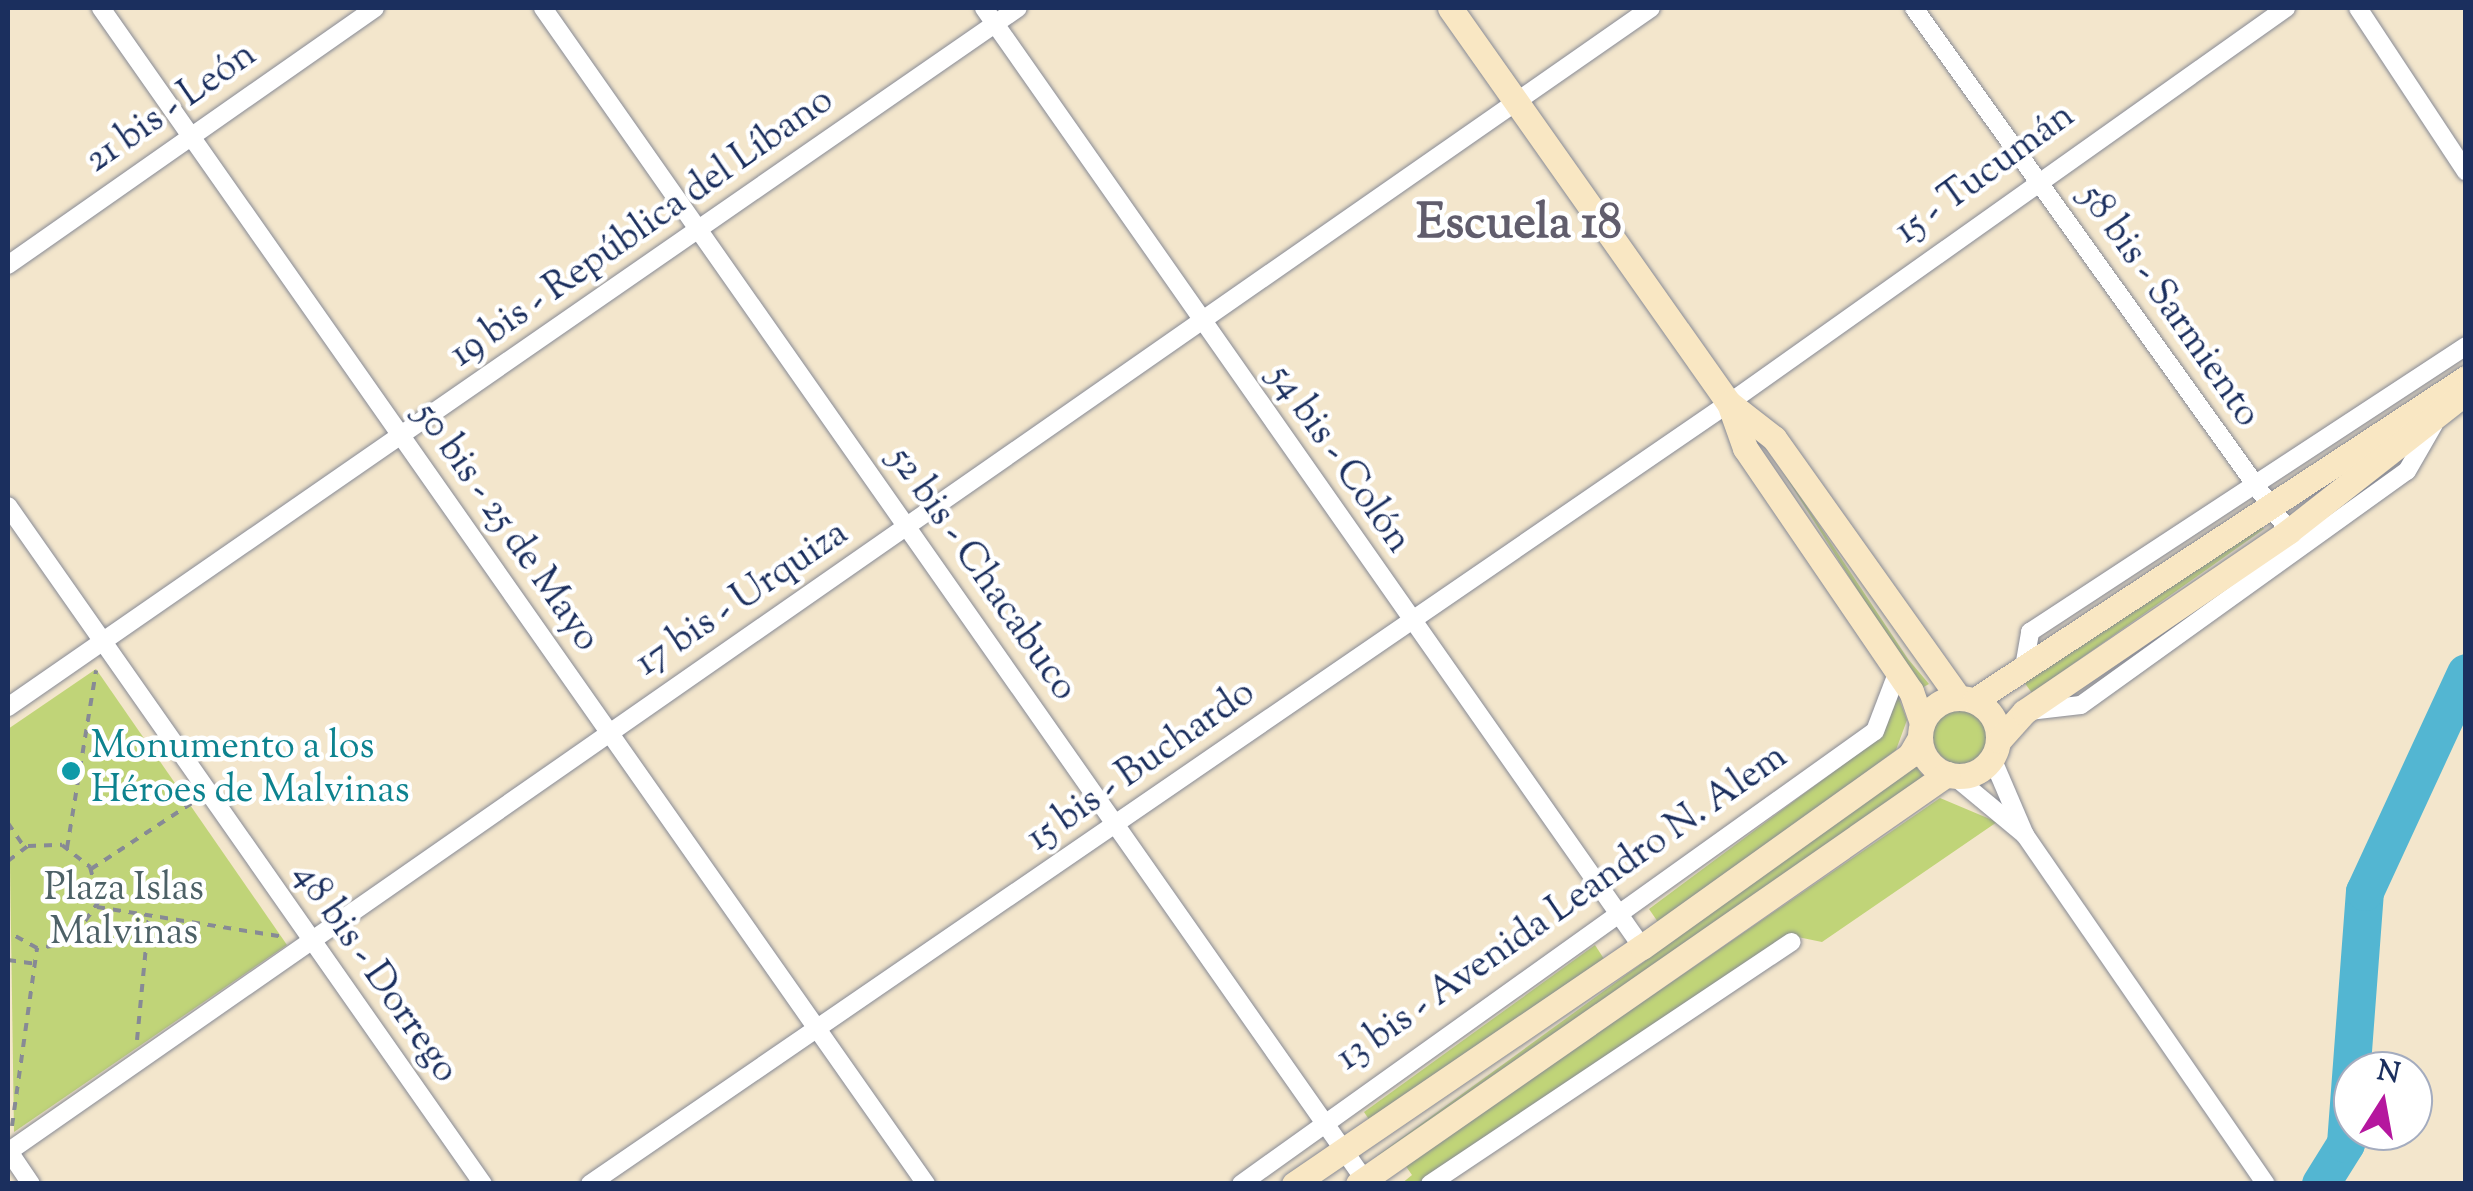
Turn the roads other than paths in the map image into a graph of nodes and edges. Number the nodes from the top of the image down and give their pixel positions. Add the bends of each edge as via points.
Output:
1 (102, 8) edge
2 (374, 8) edge
3 (544, 8) edge
4 (1018, 8) edge
5 (1450, 8) edge
6 (1651, 8) edge
7 (1914, 8) edge
8 (2286, 8) edge
9 (2358, 8) edge
10 (990, 15) edge
11 (1516, 103) junction
12 (190, 134) junction
13 (2466, 172) edge
14 (2035, 177) junction
15 (700, 232) junction
16 (8, 265) edge
17 (1199, 320) junction
18 (2466, 346) edge
19 (2466, 378) edge
20 (2466, 392) edge
21 (1729, 403) junction
22 (401, 436) junction
23 (2262, 494) junction
24 (8, 506) edge
25 (908, 526) junction
26 (2294, 539) junction
27 (1410, 621) junction
28 (100, 642) junction
29 (1898, 672) junction
30 (1967, 699) junction
31 (8, 707) edge
32 (1921, 731) junction
33 (608, 732) junction
34 (1996, 749) junction
35 (1951, 775) junction
36 (1117, 826) junction
37 (2025, 835) junction
38 (1622, 917) junction
39 (309, 941) junction
40 (1791, 942) dead end
41 (1642, 947) junction
42 (813, 1026) junction
43 (1322, 1126) junction
44 (1342, 1149) junction
45 (8, 1151) edge
46 (1361, 1181) edge
47 (31, 1184) edge
48 (483, 1184) edge
49 (590, 1184) edge
50 (926, 1184) edge
51 (1242, 1184) edge
52 (1294, 1184) edge
53 (1430, 1184) edge
54 (2266, 1184) edge

1 - 12 street, 50 bis - 25 de Mayo
2 - 12 street, 21 bis - León
3 - 15 street, 52 bis - Chacabuco
4 - 10 street, 19 bis - República del Líbano
5 - 11 main road
6 - 11 street, 17 bis - Urquiza
7 - 14 street, 58 bis - Sarmiento
8 - 14 street, 15 - Tucumán
9 - 13 street
10 - 15 street, 19 bis - República del Líbano
10 - 17 street, 54 bis - Colón
11 - 17 street, 17 bis - Urquiza
11 - 21 main road
12 - 16 street, 21 bis - León
12 - 22 street, 50 bis - 25 de Mayo
14 - 21 street, 15 - Tucumán
14 - 23 street, 58 bis - Sarmiento
15 - 22 street, 19 bis - República del Líbano
15 - 25 street, 52 bis - Chacabuco
17 - 25 street, 17 bis - Urquiza
17 - 27 street, 54 bis - Colón
18 - 23 street
19 - 23 main road
20 - 26 main road
21 - 27 street, 15 bis - Buchardo
21 - 29 main road via 1745,448
21 - 30 main road via 1774,438
22 - 28 street, 19 bis - República del Líbano
22 - 33 street, 50 bis - 25 de Mayo
23 - 26 street, 58 bis - Sarmiento
23 - 30 main road via 2024,667
24 - 28 street, 48 bis - Dorrego
25 - 33 street, 17 bis - Urquiza
25 - 36 street, 52 bis - Chacabuco
26 - 34 main road via 2024,712
27 - 36 street, 15 bis - Buchardo
27 - 38 street, 54 bis - Colón
28 - 31 street, 19 bis - República del Líbano
28 - 39 street, 48 bis - Dorrego
29 - 32 main road
29 - 38 street, 13 bis - Avenida Leandro N. Alem via 1874,731
30 - 32 main road via 1938,703
30 - 34 main road via 1994,716
32 - 35 main road
32 - 41 main road, 13 bis - Avenida Leandro N. Alem via 1910,755
33 - 39 street, 17 bis - Urquiza
33 - 42 street, 50 bis - 25 de Mayo
34 - 35 main road
34 - 37 street
35 - 37 street
35 - 46 main road
36 - 42 street, 15 bis - Buchardo
36 - 43 street, 52 bis - Chacabuco
37 - 54 street
38 - 41 street, 54 bis - Colón
38 - 43 street, 13 bis - Avenida Leandro N. Alem
39 - 45 street, 17 bis - Urquiza
39 - 48 street, 48 bis - Dorrego
40 - 53 street
41 - 44 main road, 13 bis - Avenida Leandro N. Alem
42 - 49 street, 15 bis - Buchardo
42 - 50 street, 50 bis - 25 de Mayo
43 - 44 street, 52 bis - Chacabuco
43 - 51 street, 13 bis - Avenida Leandro N. Alem
44 - 46 street, 52 bis - Chacabuco
44 - 52 main road, 13 bis - Avenida Leandro N. Alem
45 - 47 street

